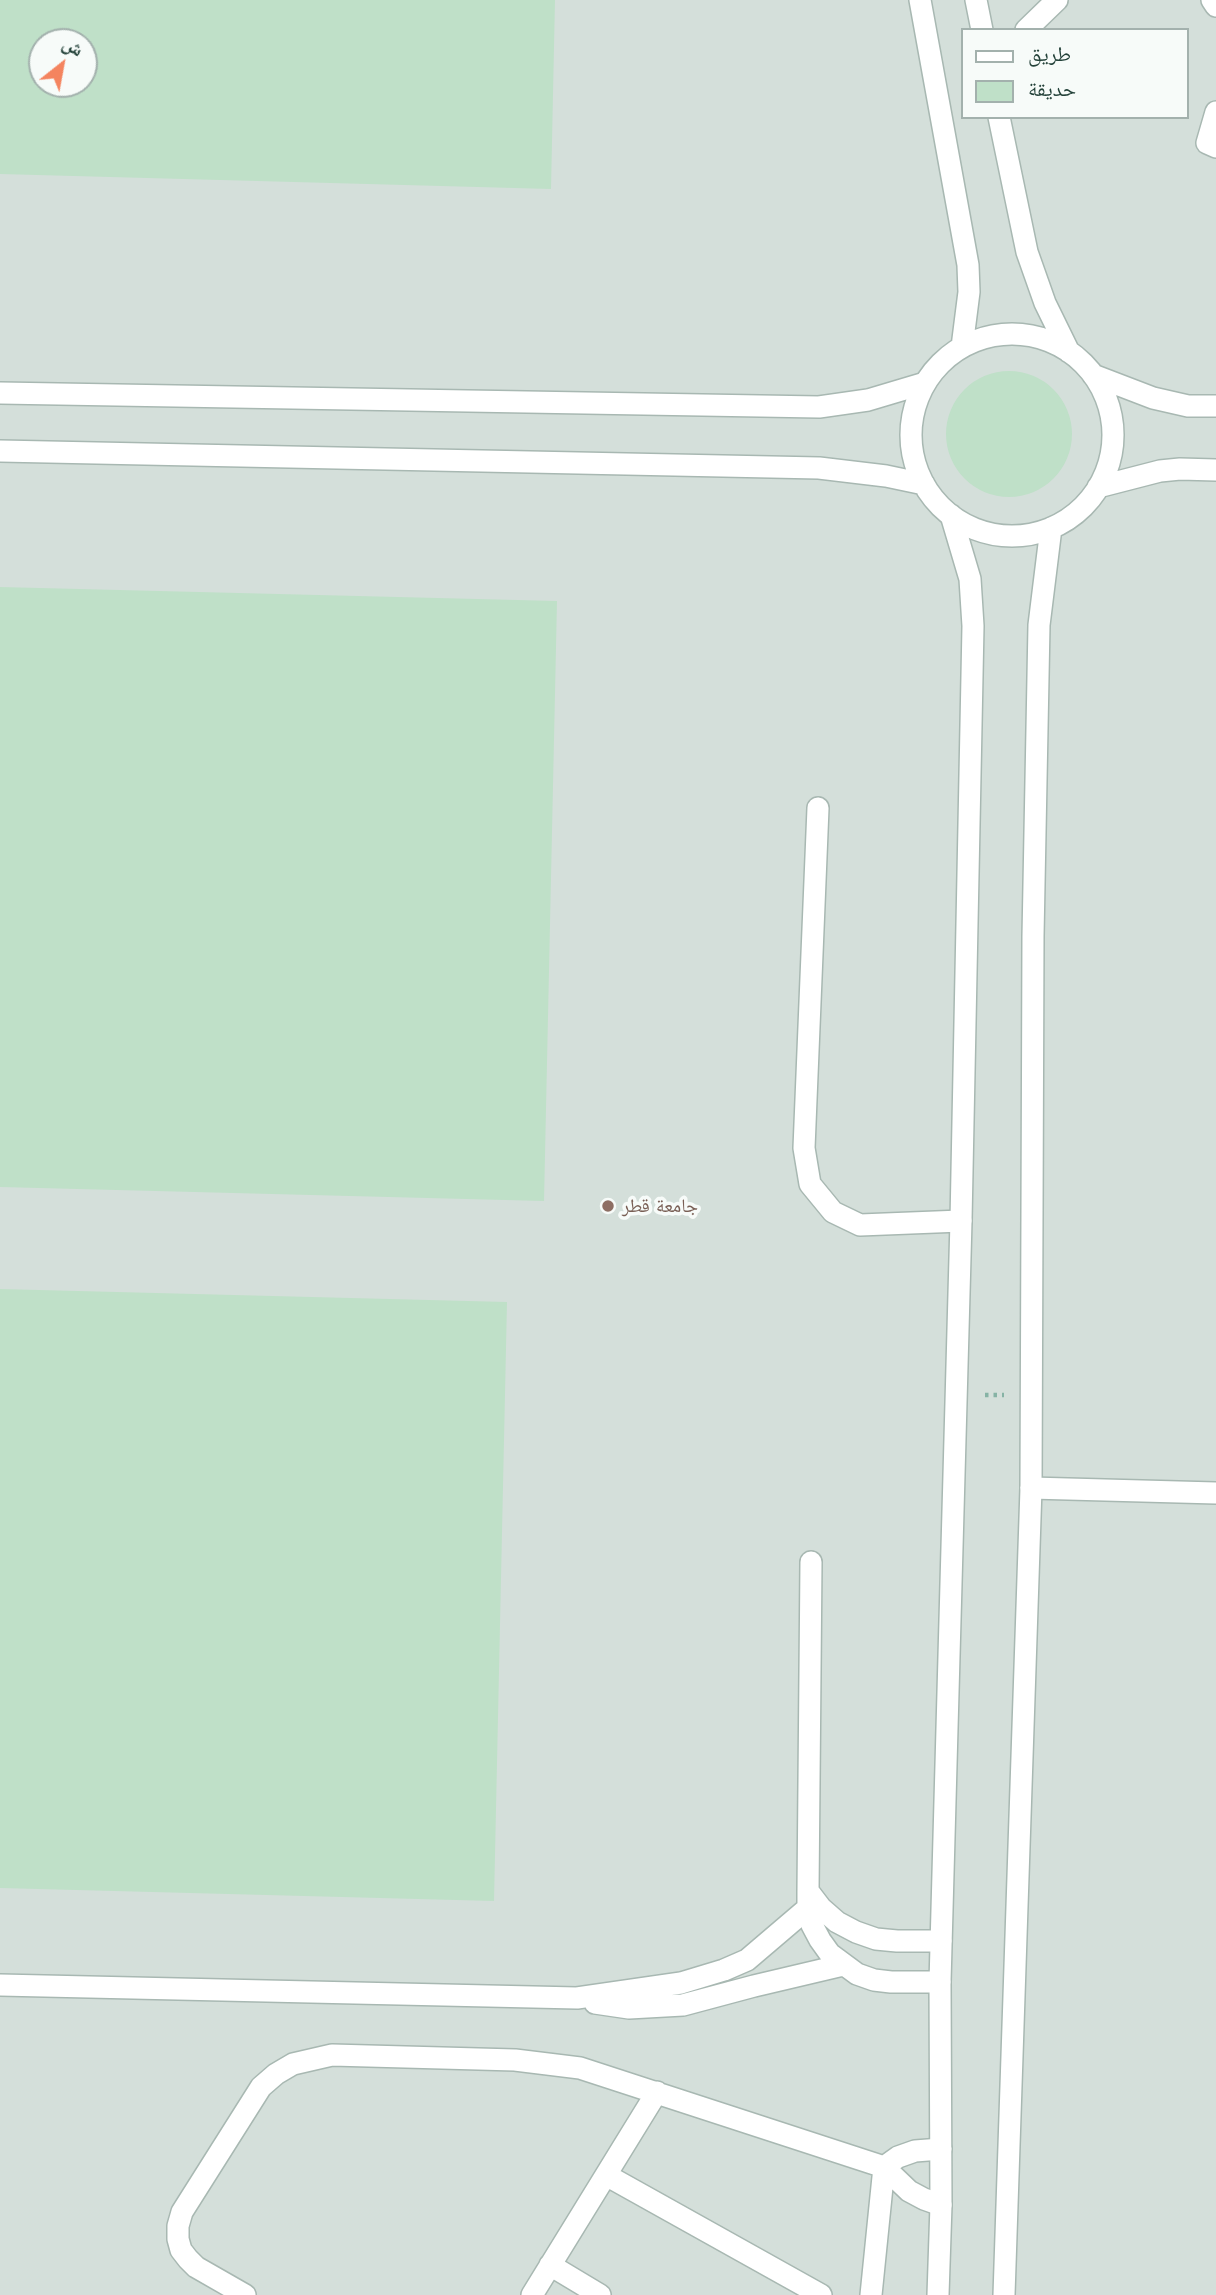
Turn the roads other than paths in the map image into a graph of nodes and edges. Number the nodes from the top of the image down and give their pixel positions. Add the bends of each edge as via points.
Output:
1 (920, 0) edge
2 (976, 0) edge
3 (1057, 0) edge
4 (1212, 0) edge
5 (1216, 6) edge
6 (982, 28) edge
7 (1029, 28) edge
8 (1216, 112) edge
9 (999, 119) edge
10 (1216, 146) edge
11 (962, 346) junction
12 (1069, 352) junction
13 (1093, 375) junction
14 (925, 383) junction
15 (0, 393) edge
16 (1216, 406) edge
17 (0, 450) edge
18 (1216, 470) edge
19 (924, 484) junction
20 (1098, 487) junction
21 (951, 515) junction
22 (1051, 528) junction
23 (818, 808) dead end
24 (961, 1221) junction
25 (1031, 1488) junction
26 (1216, 1493) edge
27 (811, 1562) dead end
28 (808, 1900) junction
29 (941, 1941) junction
30 (843, 1965) junction
31 (940, 1982) junction
32 (0, 1985) edge
33 (576, 1998) junction
34 (657, 2092) junction
35 (941, 2149) junction
36 (884, 2167) junction
37 (606, 2175) junction
38 (941, 2205) junction
39 (550, 2265) junction
40 (245, 2295) edge
41 (532, 2295) edge
42 (600, 2295) edge
43 (821, 2295) edge
44 (871, 2295) edge
45 (938, 2295) edge
46 (1004, 2295) edge

1 - 11 street via 968,265
2 - 6 street
3 - 7 street
4 - 5 street
8 - 10 street via 1207,143
9 - 12 street via 1027,252
11 - 12 street via 993,336 1024,335
11 - 14 street
12 - 13 street
13 - 16 street via 1153,398
13 - 20 street via 1108,405 1113,439
14 - 15 street via 868,400 819,407
14 - 19 street via 911,433
17 - 19 street via 819,468
18 - 20 street via 1160,471
19 - 21 street
20 - 22 street via 1086,504
21 - 22 street via 999,535
21 - 24 street via 970,579 973,626
22 - 25 street via 1039,635
23 - 24 street via 804,1148 810,1184 833,1212 860,1225
24 - 29 street
25 - 26 street
25 - 46 street
27 - 28 street
28 - 29 street via 837,1922 876,1939
28 - 30 street via 820,1940
28 - 33 street via 747,1960 724,1970 655,1988
29 - 31 street
30 - 31 street via 874,1980
30 - 33 street via 684,2005 629,2008
31 - 35 street
32 - 33 street
34 - 36 street
34 - 37 street
34 - 40 street via 580,2068 515,2060 331,2055 293,2064 261,2087 182,2212 178,2226 181,2250 188,2259
35 - 36 street via 915,2151
35 - 38 street
36 - 38 street via 909,2191
36 - 44 street
37 - 39 street
37 - 43 street
38 - 45 street
39 - 41 street
39 - 42 street

